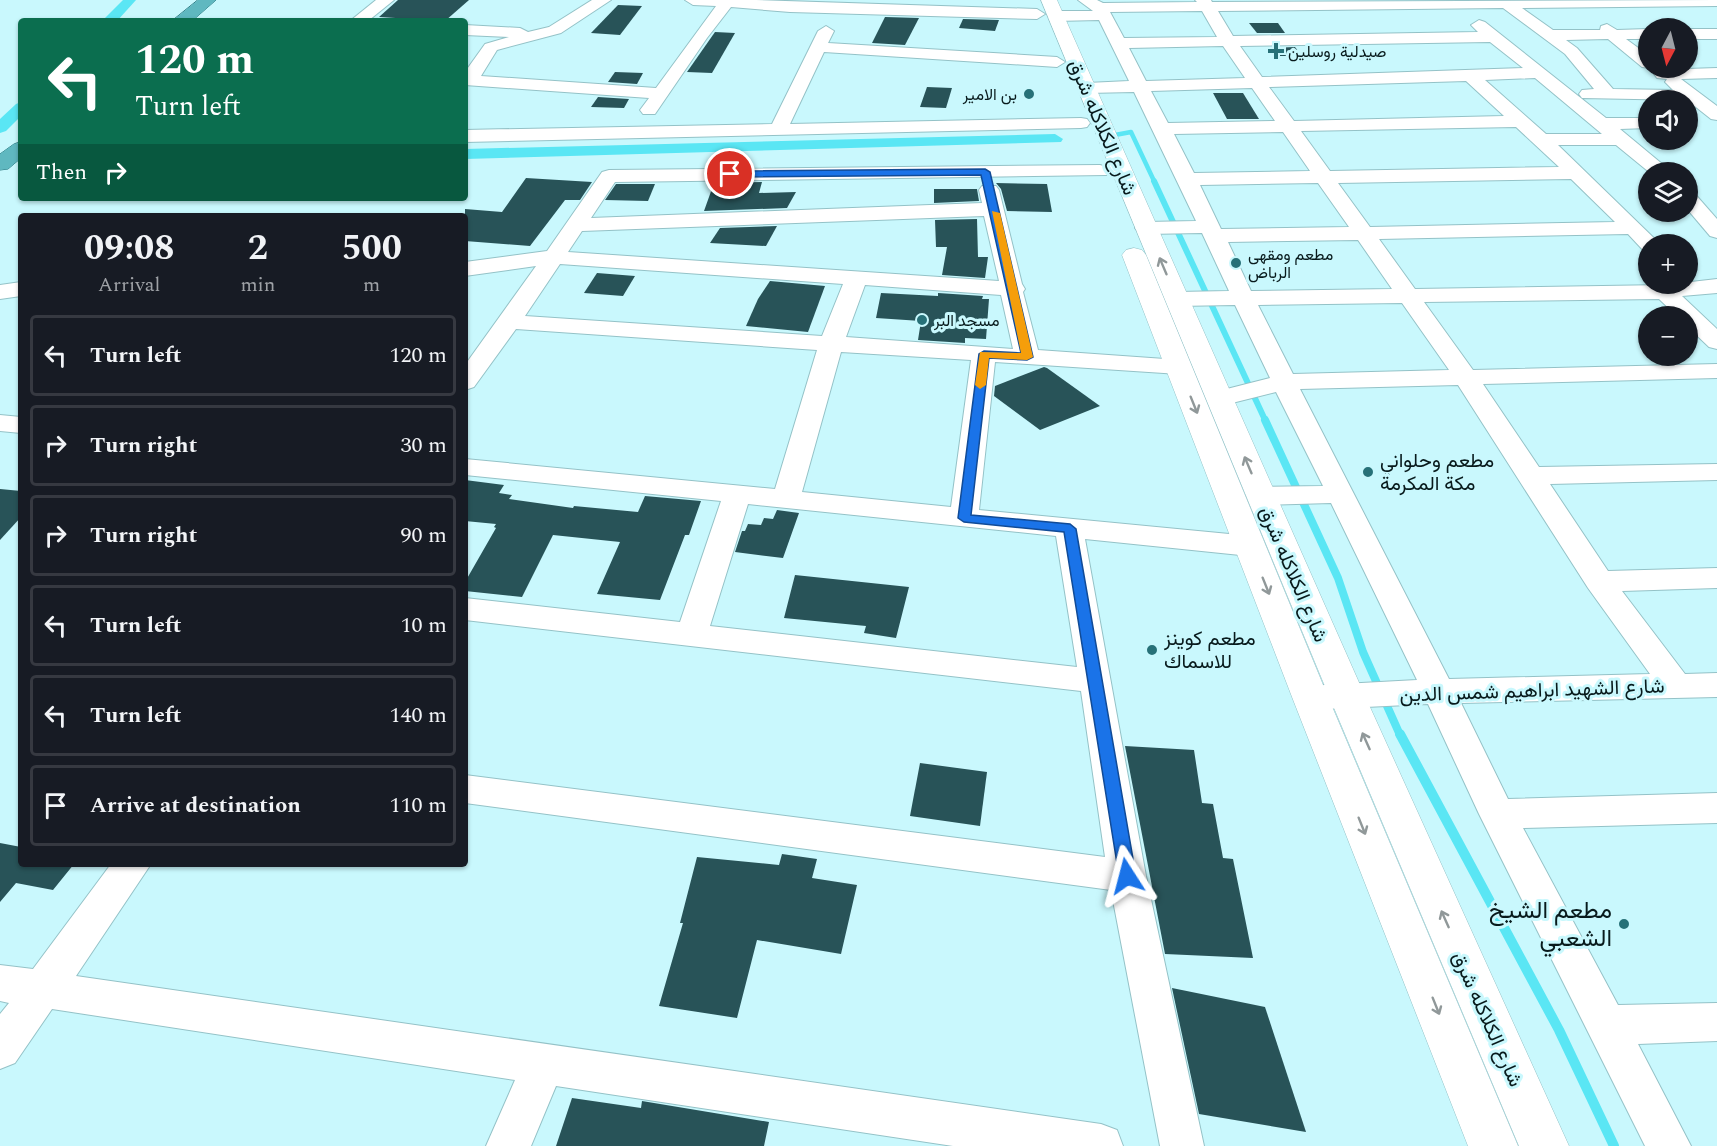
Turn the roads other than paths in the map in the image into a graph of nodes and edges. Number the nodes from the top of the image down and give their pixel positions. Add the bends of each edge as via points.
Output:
1 (386, 0) edge
2 (603, 0) edge
3 (693, 0) edge
4 (1717, 1) edge
5 (722, 2) edge
6 (1429, 2) edge
7 (1504, 2) edge
8 (1383, 3) edge
9 (1577, 3) junction
10 (215, 4) edge
11 (839, 4) edge
12 (1206, 4) edge
13 (1455, 4) junction
14 (947, 5) edge
15 (1070, 6) edge
16 (187, 18) edge
17 (206, 18) edge
18 (362, 18) edge
19 (468, 30) edge
20 (1613, 34) junction
21 (1638, 34) edge
22 (1698, 34) edge
23 (1717, 34) edge
24 (541, 35) junction
25 (1552, 35) junction
26 (1493, 37) junction
27 (1228, 41) junction
28 (1117, 43) junction
29 (818, 48) junction
30 (1638, 54) edge
31 (1057, 62) junction
32 (1698, 71) edge
33 (1539, 73) junction
34 (1717, 73) edge
35 (1470, 75) junction
36 (468, 78) edge
37 (1668, 78) edge
38 (468, 80) edge
39 (1259, 81) junction
40 (1138, 85) junction
41 (1087, 88) junction
42 (1684, 90) edge
43 (659, 93) junction
44 (1567, 94) junction
45 (1608, 94) junction
46 (1638, 94) edge
47 (1698, 101) edge
48 (1717, 115) edge
49 (1521, 121) junction
50 (1717, 122) edge
51 (1081, 123) junction
52 (1638, 123) edge
53 (1698, 123) edge
54 (1603, 124) junction
55 (1290, 126) junction
56 (779, 128) junction
57 (1162, 129) junction
58 (637, 131) junction
59 (468, 136) edge
60 (1622, 139) junction
61 (1541, 140) junction
62 (18, 150) edge
63 (1648, 162) edge
64 (0, 164) edge
65 (1100, 171) junction
66 (18, 172) edge
67 (985, 172) junction
68 (1576, 172) junction
69 (1325, 176) junction
70 (1187, 179) junction
71 (0, 185) edge
72 (994, 209) junction
73 (1698, 209) edge
74 (575, 225) junction
75 (1146, 228) junction
76 (1634, 228) junction
77 (1716, 229) edge
78 (1212, 231) junction
79 (1365, 233) junction
80 (1640, 234) edge
81 (553, 257) junction
82 (468, 269) edge
83 (857, 278) junction
84 (1698, 285) edge
85 (1717, 286) edge
86 (18, 289) edge
87 (1014, 289) junction
88 (0, 292) edge
89 (1638, 292) edge
90 (1667, 294) edge
91 (1408, 296) junction
92 (1244, 298) junction
93 (1177, 299) junction
94 (509, 322) junction
95 (1717, 342) edge
96 (831, 344) junction
97 (984, 354) junction
98 (1027, 357) junction
99 (1179, 367) junction
100 (1717, 371) edge
101 (1465, 376) junction
102 (468, 378) edge
103 (1285, 382) junction
104 (1220, 398) junction
105 (0, 423) edge
106 (18, 424) edge
107 (468, 467) edge
108 (1717, 472) edge
109 (1530, 476) junction
110 (1340, 494) junction
111 (737, 495) junction
112 (1261, 496) junction
113 (786, 500) junction
114 (964, 518) junction
115 (1070, 529) junction
116 (1250, 546) junction
117 (1717, 578) edge
118 (1599, 580) junction
119 (468, 609) edge
120 (692, 635) junction
121 (1096, 681) junction
122 (1717, 685) edge
123 (1676, 686) junction
124 (1437, 691) junction
125 (1347, 696) junction
126 (1310, 697) junction
127 (468, 789) edge
128 (1717, 808) edge
129 (1497, 814) junction
130 (130, 867) edge
131 (1127, 876) junction
132 (0, 983) edge
133 (42, 990) junction
134 (1717, 1022) edge
135 (1605, 1025) junction
136 (0, 1049) edge
137 (544, 1063) junction
138 (918, 1133) edge
139 (508, 1146) edge
140 (1101, 1146) edge
141 (1182, 1146) edge
142 (1493, 1146) edge
143 (1544, 1146) edge
144 (1669, 1146) edge

1 - 18 street
2 - 24 street
3 - 5 street
4 - 9 street
5 - 11 street
5 - 43 street
6 - 8 street
6 - 13 street
7 - 9 street
7 - 13 street
7 - 25 street
8 - 12 street
9 - 20 street
10 - 16 highway
10 - 17 highway
11 - 14 street
11 - 29 street
12 - 15 street
12 - 27 street
13 - 26 street
14 - 15 street
15 - 28 street
15 - 31 street, شارع الكلاكله شرق
15 - 41 street, شارع الكلاكله شرق
19 - 24 street
20 - 21 street
20 - 25 street
20 - 30 street
22 - 23 street
24 - 36 street via 491,47
25 - 45 street
26 - 27 street
26 - 33 street
27 - 28 street
27 - 39 street
28 - 40 street
29 - 31 street
29 - 56 street
31 - 51 street, شارع الكلاكله شرق
32 - 34 street
33 - 35 street
33 - 44 street
35 - 39 street
35 - 49 street
37 - 42 street
38 - 43 street
39 - 40 street
39 - 55 street
40 - 41 street
40 - 57 street
41 - 75 street, شارع الكلاكله شرق
43 - 58 street
44 - 45 street
44 - 54 street
45 - 46 street
47 - 48 street
49 - 55 street
49 - 61 street
50 - 53 street
51 - 56 street
51 - 65 street, شارع الكلاكله شرق
52 - 54 street
54 - 60 street
55 - 57 street
55 - 69 street
56 - 58 street
57 - 70 street
58 - 59 street
60 - 61 street
60 - 63 street
61 - 68 street
62 - 64 highway
65 - 67 street
65 - 99 street, شارع الكلاكله شرق
66 - 71 highway
67 - 72 street
67 - 74 street via 614,175 604,179
68 - 69 street
68 - 76 street
69 - 70 street
69 - 79 street
70 - 78 street
72 - 74 street
72 - 87 street
73 - 77 street
74 - 81 street
75 - 78 street
93 -> 75 street, شارع الكلاكله شرق
76 - 79 street
76 - 80 street
78 - 79 street
78 - 92 street
79 - 91 street
81 - 82 street
81 - 83 street
81 - 94 street
83 - 87 street
83 - 96 street
84 - 85 street
86 - 88 street
87 - 98 street
89 - 91 street
90 - 95 street
91 - 92 street
91 - 101 street
92 - 93 street
92 - 103 street
93 - 104 street, شارع الكلاكله شرق
94 - 96 street
94 - 102 street
96 - 97 street
96 - 113 street
97 - 98 street
97 - 114 street
98 - 99 street
99 -> 116 street, شارع الكلاكله شرق
100 - 101 street
101 - 103 street
101 - 109 street
103 - 104 street
103 - 110 street
112 -> 104 street, شارع الكلاكله شرق
105 - 106 street
107 - 111 street
108 - 109 street
109 - 118 street
110 - 112 street
110 - 124 street
111 - 113 street
111 - 120 street
112 - 125 street, شارع الكلاكله شرق
113 - 114 street
114 - 115 street
115 - 116 street
115 - 121 street
116 -> 126 street, شارع الكلاكله شرق
117 - 118 street
118 - 123 street
119 - 120 street
120 - 121 street
121 - 131 street
122 - 123 street, شارع الشهيد ابراهيم شمس الدين
123 - 124 street, شارع الشهيد ابراهيم شمس الدين
124 - 125 street, شارع الشهيد ابراهيم شمس الدين
124 - 129 street
125 - 126 street, شارع الشهيد ابراهيم شمس الدين
143 -> 125 street, شارع الكلاكله شرق
126 -> 142 street, شارع الكلاكله شرق
127 - 131 street
128 - 129 street
129 - 135 street
130 - 133 street
131 - 141 street
132 - 133 street
133 - 136 street
133 - 137 street
134 - 135 street
135 - 144 street
137 - 138 street
137 - 139 street
138 - 140 street

